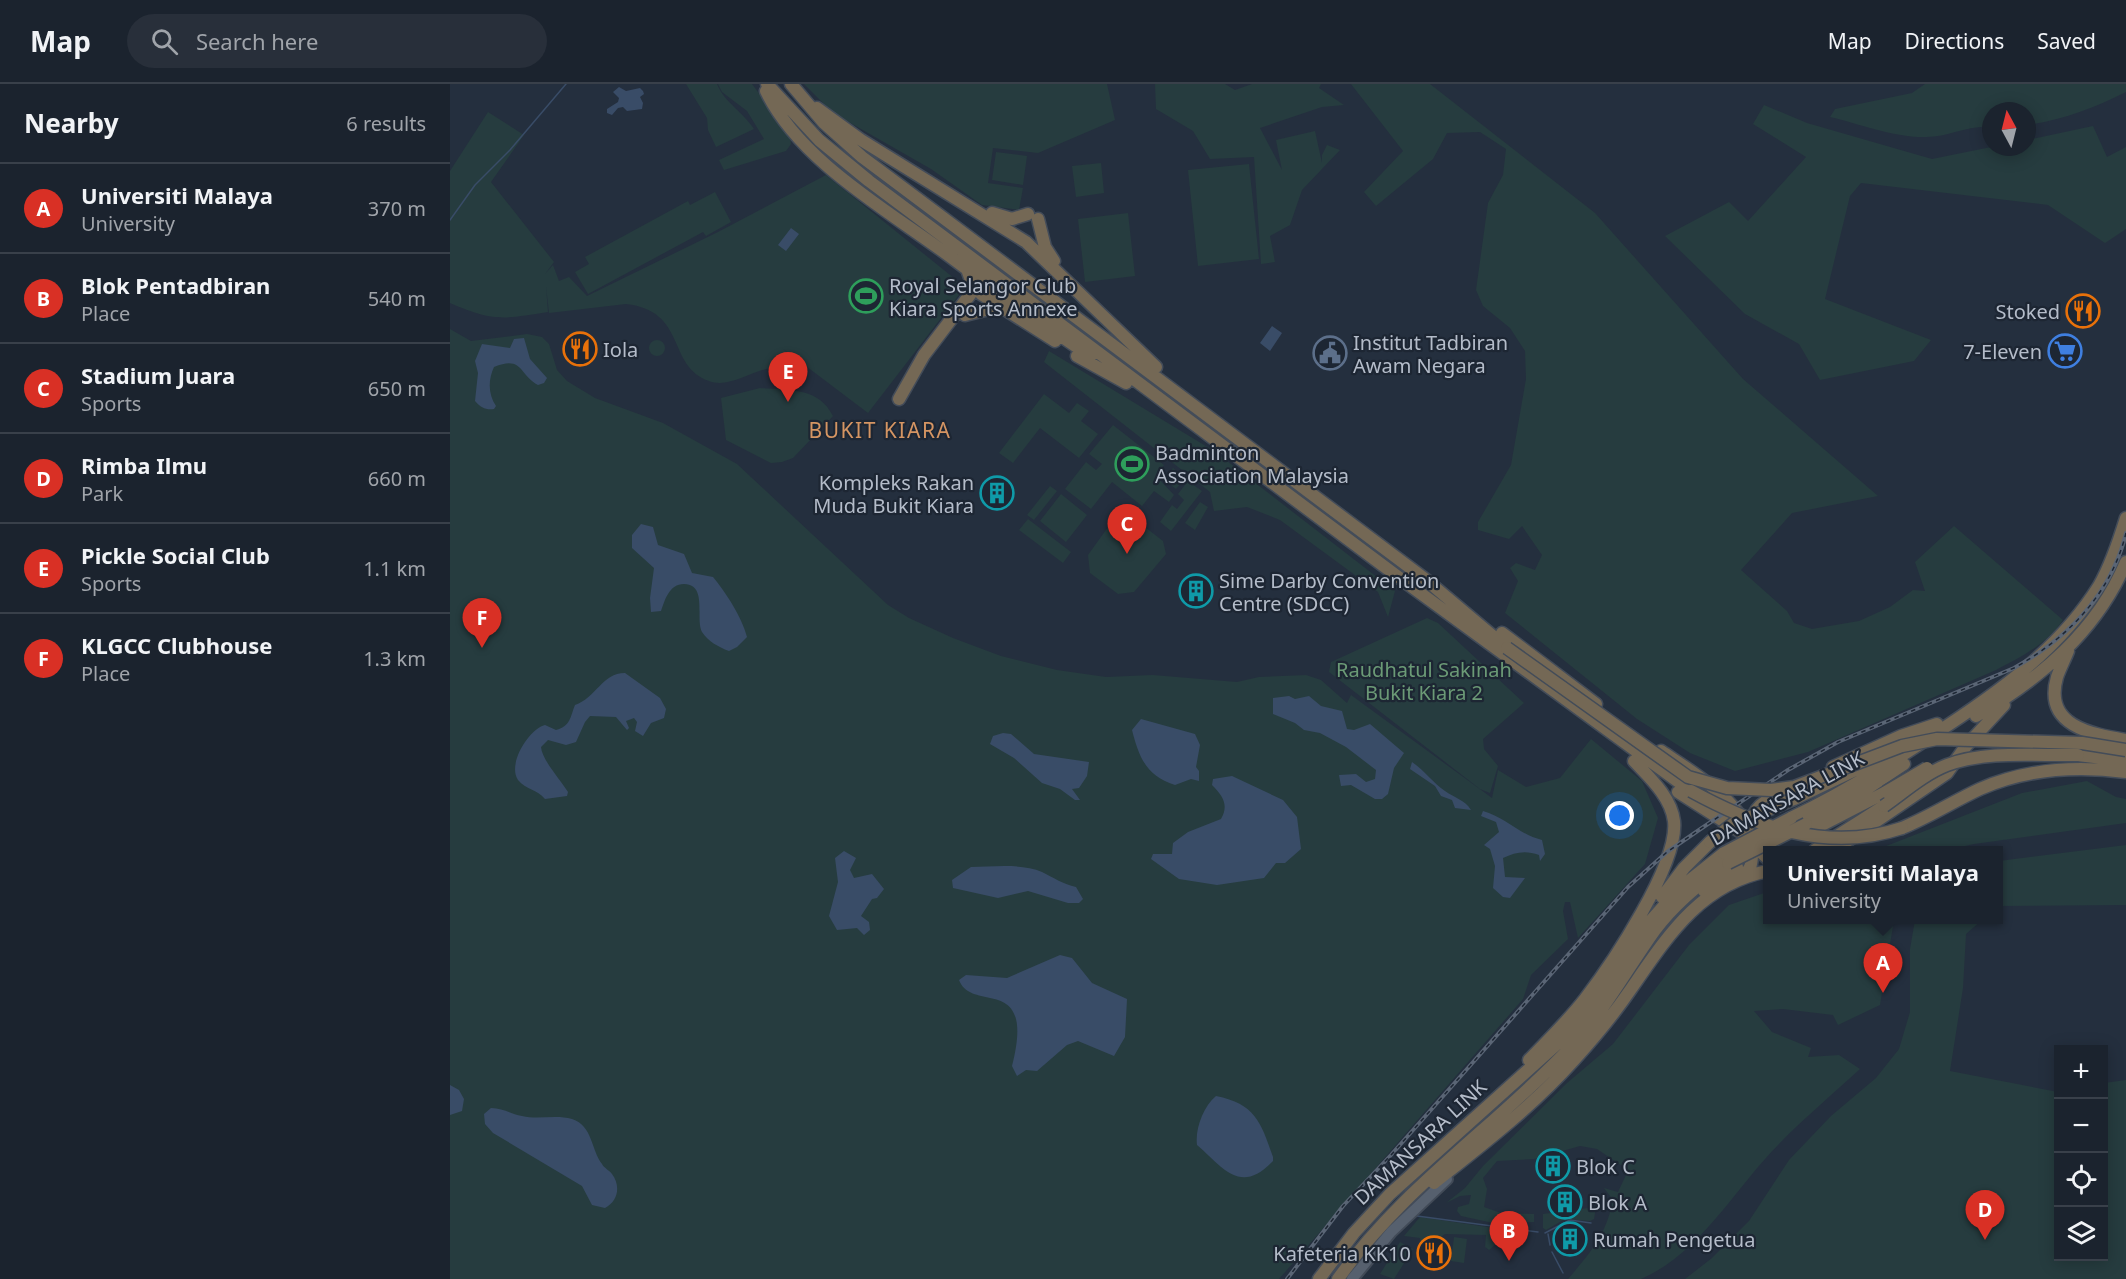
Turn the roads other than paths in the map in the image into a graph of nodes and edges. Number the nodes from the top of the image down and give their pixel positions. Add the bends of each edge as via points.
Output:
1 (766, 84) edge
2 (796, 89) edge
3 (979, 211) junction
4 (967, 270) junction
5 (1063, 277) junction
6 (981, 294) dead end
7 (1004, 309) junction
8 (965, 315) dead end
9 (1126, 383) junction
10 (899, 399) dead end
11 (1193, 404) junction
12 (1193, 424) junction
13 (2126, 518) edge
14 (2126, 562) edge
15 (1397, 576) junction
16 (1425, 579) junction
17 (2071, 644) junction
18 (1504, 651) junction
19 (2013, 678) junction
20 (2013, 695) junction
21 (1937, 724) junction
22 (2126, 740) edge
23 (1902, 746) junction
24 (2126, 750) edge
25 (2078, 755) junction
26 (1634, 761) junction
27 (2126, 761) edge
28 (1683, 765) junction
29 (2126, 772) edge
30 (1704, 780) junction
31 (1687, 798) junction
32 (1752, 845) junction
33 (1769, 846) edge
34 (1771, 846) edge
35 (1821, 846) edge
36 (1840, 846) edge
37 (1763, 849) edge
38 (1763, 855) edge
39 (1730, 861) junction
40 (1763, 872) edge
41 (1738, 880) junction
42 (1645, 927) junction
43 (1626, 986) junction
44 (1611, 1014) junction
45 (1572, 1046) junction
46 (1487, 1104) junction
47 (1464, 1161) junction
48 (1401, 1203) junction
49 (1319, 1277) edge
50 (1338, 1279) edge
51 (1353, 1279) edge

1 - 4 highway via 767,94 796,133 831,169
1 - 12 highway via 819,140 869,181
2 - 3 highway via 861,140
2 - 11 highway via 824,123 862,157
3 - 5 highway via 1026,242
3 - 5 highway via 1006,218 1033,216
4 - 9 highway
4 - 10 highway via 974,286 972,292 924,355
5 - 11 highway
6 - 7 highway
7 - 8 highway
7 - 9 highway
9 - 12 highway
11 - 16 highway
12 - 15 highway
13 - 19 highway, DAMANSARA LINK via 2107,570 2094,592 2061,634
14 - 17 highway, DAMANSARA LINK via 2117,583
15 - 18 highway
15 - 26 highway via 1424,604
16 - 18 highway
16 - 28 highway via 1442,586 1539,663
17 - 20 highway, DAMANSARA LINK
17 - 22 highway via 2055,689 2064,717 2075,728
18 - 23 highway, bridge via 1680,771 1706,784 1747,790 1794,787
18 - 29 highway, bridge via 1691,791 1755,821 1807,836 1864,838 1884,834 1930,816 1981,788 2044,771 2076,768
19 - 21 highway
19 - 39 highway, DAMANSARA LINK, bridge via 1997,694 1874,774 1791,818
20 - 36 highway via 1981,728 1947,773
20 - 39 highway, DAMANSARA LINK, bridge via 1850,800
21 - 28 highway via 1870,748 1808,778 1784,783 1739,784
21 - 33 highway via 1767,800 1753,816 1752,828
23 - 24 highway, bridge via 1937,739 1976,738 2082,743
23 - 42 highway, bridge via 1825,786 1733,824 1684,868
25 - 27 highway
25 - 34 highway, bridge via 2000,750 1956,756 1931,765 1855,810
25 - 35 highway, bridge via 1964,760 1934,772
26 - 31 highway
26 - 46 highway via 1669,802 1674,840 1668,856 1643,909 1585,998
28 - 30 highway
30 - 31 highway via 1706,790 1702,798
30 - 32 highway via 1740,817
31 - 32 highway via 1739,831
32 - 38 highway
32 - 41 highway via 1748,873
37 - 39 highway, bridge
39 - 42 highway, DAMANSARA LINK via 1680,888
39 - 43 highway via 1672,922
39 - 45 highway, DAMANSARA LINK via 1692,890 1656,929
40 - 41 highway
41 - 44 highway via 1689,911
42 - 46 highway, DAMANSARA LINK via 1567,1035
43 - 44 highway
43 - 45 highway via 1587,1034
44 - 47 highway via 1574,1060
45 - 48 highway, DAMANSARA LINK
46 - 49 highway, DAMANSARA LINK via 1390,1194
47 - 48 highway
47 - 51 main road via 1391,1232
48 - 50 highway, DAMANSARA LINK

